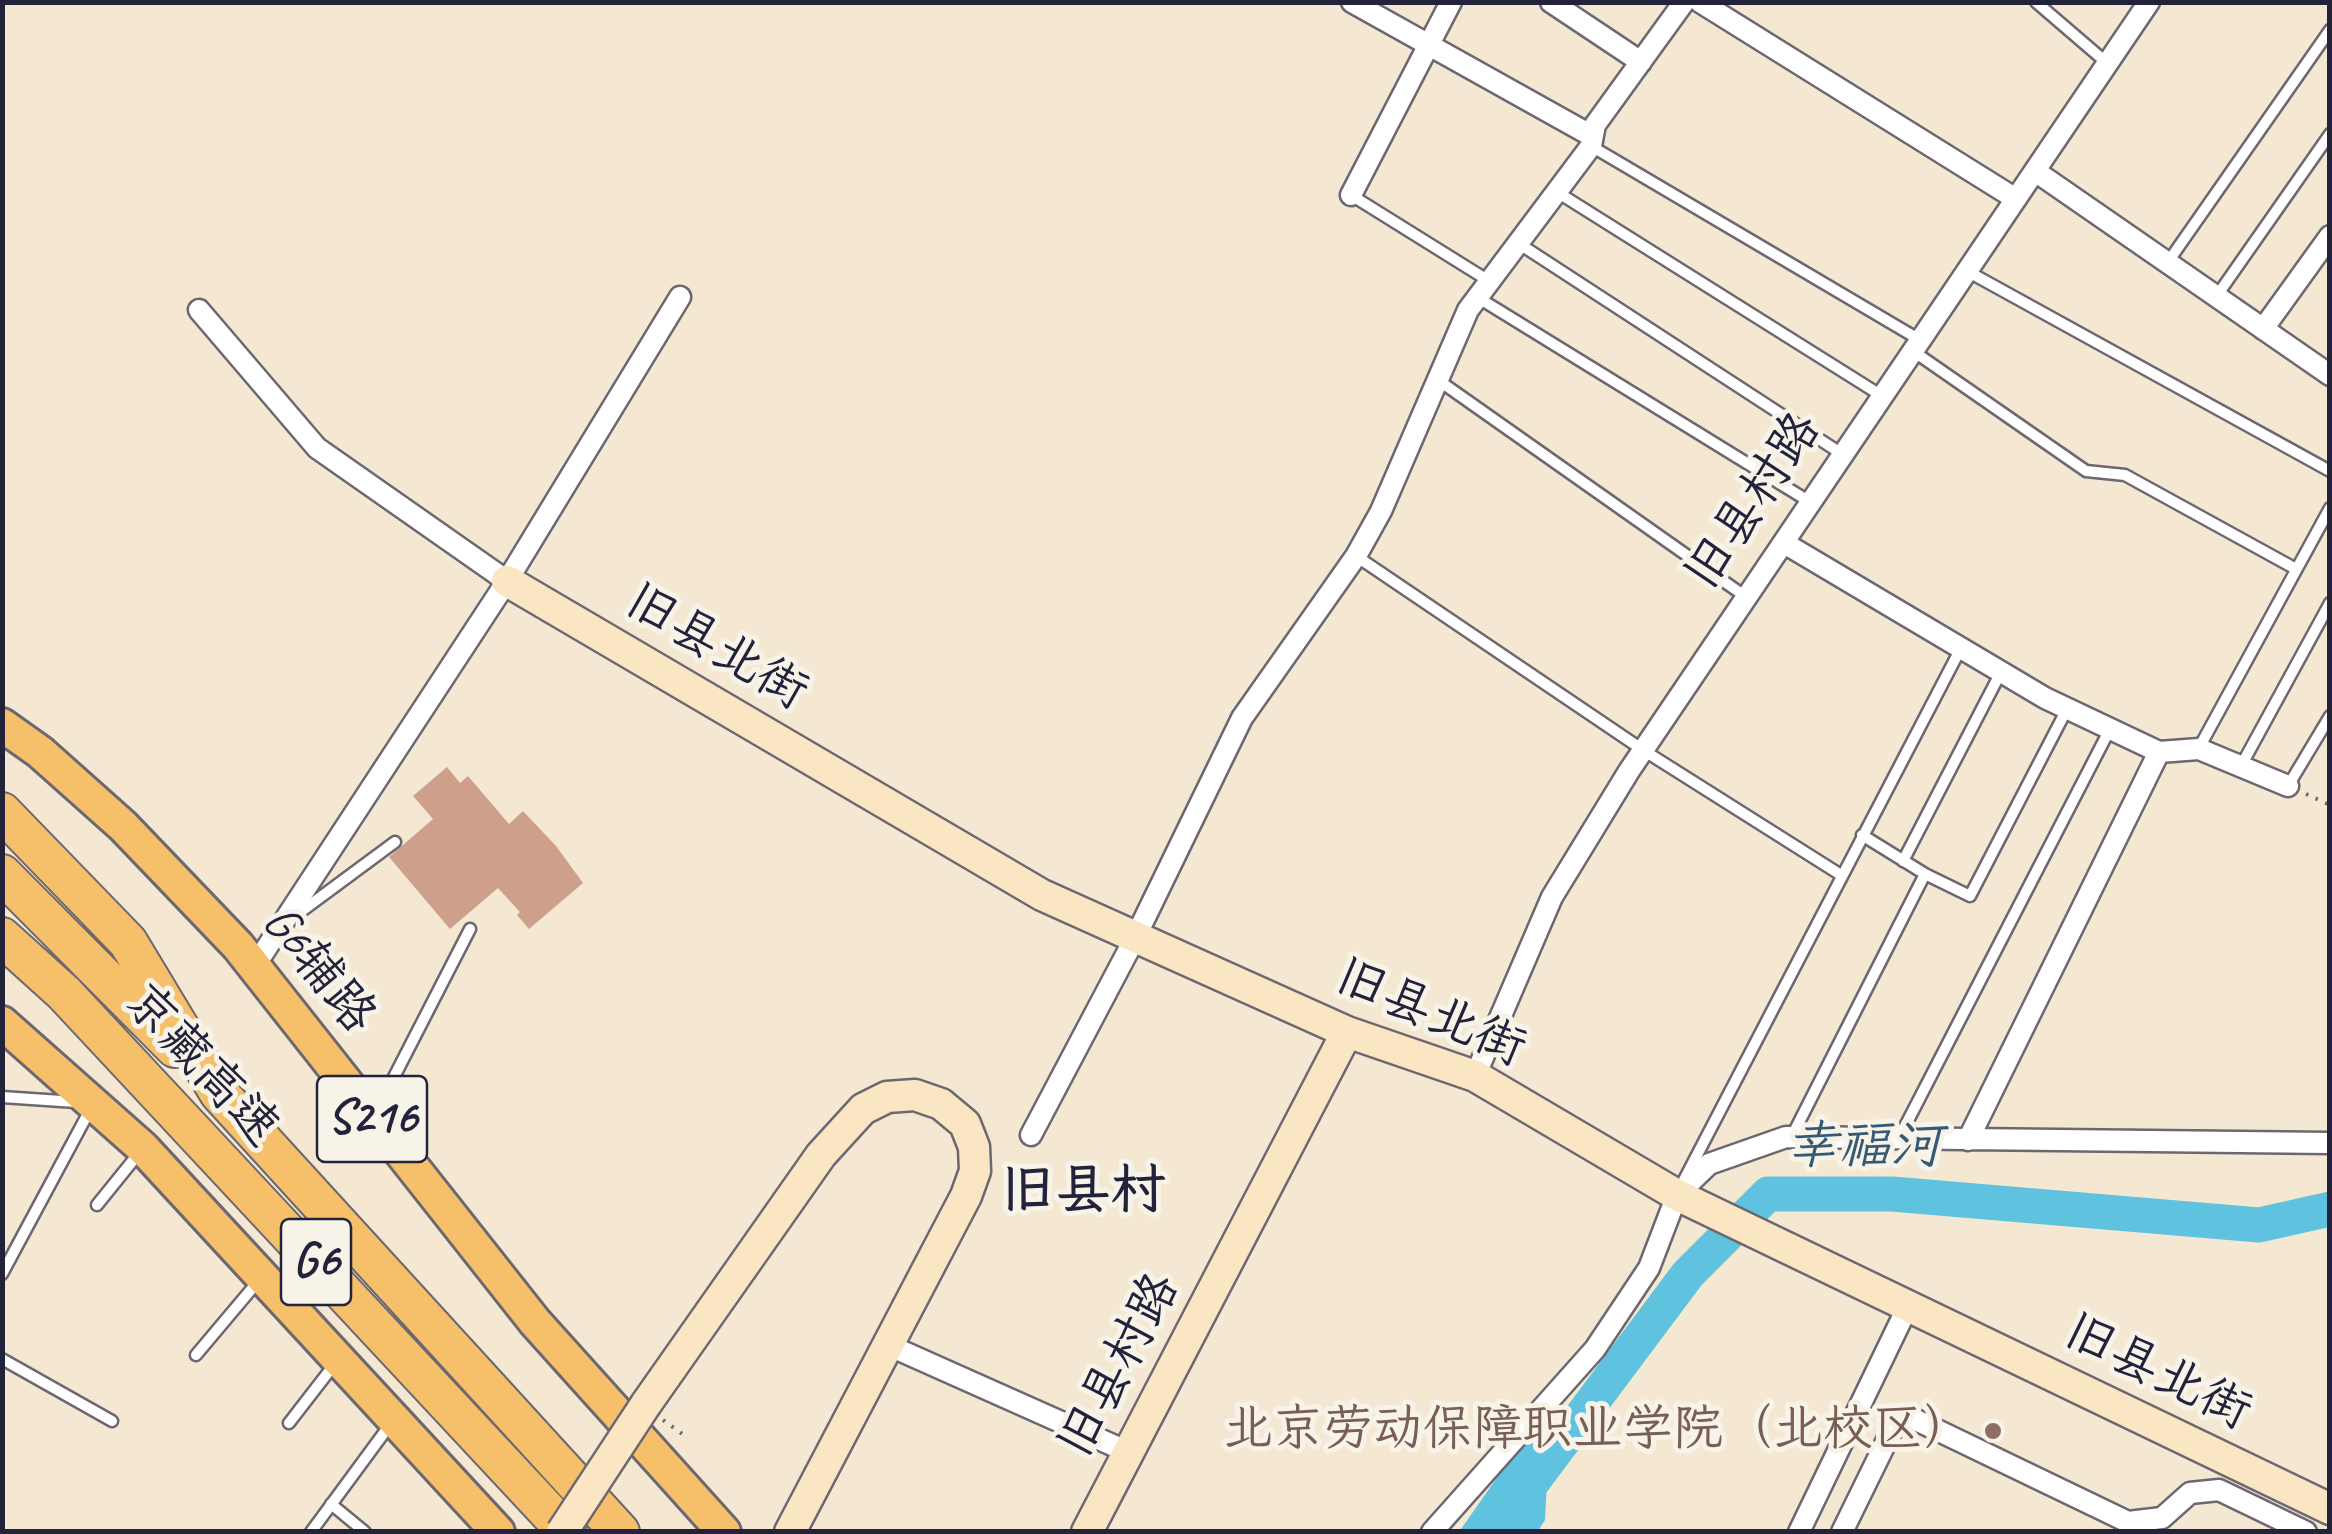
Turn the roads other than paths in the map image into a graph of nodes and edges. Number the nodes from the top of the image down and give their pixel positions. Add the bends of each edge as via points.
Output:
1 (1352, 2) edge
2 (1451, 2) edge
3 (1551, 2) edge
4 (1684, 2) edge
5 (1700, 2) edge
6 (2036, 2) edge
7 (2144, 5) edge
8 (2330, 30) edge
9 (1428, 44) junction
10 (1641, 62) junction
11 (2108, 64) junction
12 (2330, 134) edge
13 (1592, 141) junction
14 (2035, 171) junction
15 (1556, 192) junction
16 (1351, 195) joint
17 (2016, 199) junction
18 (2330, 236) edge
19 (1518, 243) junction
20 (2167, 263) junction
21 (1968, 271) junction
22 (1483, 289) junction
23 (2216, 296) junction
24 (680, 297) dead end
25 (199, 310) dead end
26 (2264, 329) junction
27 (1917, 346) junction
28 (2330, 375) edge
29 (1438, 380) junction
30 (1883, 396) junction
31 (1843, 455) junction
32 (2330, 471) edge
33 (1811, 502) junction
34 (2330, 508) edge
35 (1784, 543) junction
36 (1356, 556) junction
37 (2296, 569) junction
38 (507, 581) junction
39 (1746, 598) junction
40 (2330, 603) edge
41 (1961, 648) junction
42 (2001, 672) junction
43 (2067, 709) junction
44 (2330, 716) edge
45 (2, 725) edge
46 (2110, 729) junction
47 (2199, 749) junction
48 (1643, 750) junction
49 (2159, 752) junction
50 (2241, 766) junction
51 (2288, 786) joint
52 (2, 812) edge
53 (1862, 835) junction
54 (395, 842) dead end
55 (1903, 860) junction
56 (2, 874) edge
57 (1925, 874) junction
58 (1841, 875) junction
59 (286, 923) junction
60 (470, 929) dead end
61 (2, 937) edge
62 (1135, 938) junction
63 (254, 968) junction
64 (2, 1023) edge
65 (1347, 1032) junction
66 (1475, 1076) junction
67 (219, 1092) junction
68 (2, 1097) edge
69 (93, 1103) junction
70 (372, 1119) junction
71 (1031, 1135) dead end
72 (1792, 1137) junction
73 (1898, 1139) junction
74 (1968, 1140) junction
75 (2330, 1144) edge
76 (143, 1148) junction
77 (1677, 1194) junction
78 (97, 1206) dead end
79 (2, 1274) edge
80 (264, 1274) junction
81 (1908, 1306) junction
82 (888, 1345) junction
83 (196, 1355) dead end
84 (340, 1357) junction
85 (2, 1359) edge
86 (396, 1417) junction
87 (112, 1420) dead end
88 (289, 1422) dead end
89 (1128, 1452) junction
90 (330, 1504) junction
91 (2330, 1509) edge
92 (2126, 1527) edge
93 (310, 1532) edge
94 (365, 1532) edge
95 (498, 1532) edge
96 (565, 1532) edge
97 (620, 1532) edge
98 (724, 1532) edge
99 (790, 1532) edge
100 (1087, 1532) edge
101 (1432, 1532) edge
102 (1798, 1532) edge
103 (1842, 1532) edge
104 (2306, 1532) edge

1 - 9 street
2 - 9 street
3 - 10 street
4 - 10 street
5 - 17 street
6 - 11 lane
7 - 11 street, 旧县村路
8 - 20 lane
9 - 13 street
9 - 16 street
10 - 13 street via 1595,125
11 - 14 street, 旧县村路
12 - 23 lane
13 - 15 street
13 - 27 lane
14 - 17 street, 旧县村路
14 - 20 street
15 - 19 street
15 - 30 lane
16 - 22 lane
17 - 21 street, 旧县村路
18 - 26 street
19 - 22 street
19 - 31 lane
20 - 23 street
21 - 27 street, 旧县村路
21 - 32 lane
22 - 29 street
22 - 33 lane
23 - 26 street
24 - 38 street
25 - 38 street via 316,448
26 - 28 street
27 - 30 street, 旧县村路
27 - 37 lane via 2086,471 2125,475
29 - 36 street
29 - 39 lane
30 - 31 street, 旧县村路
31 - 33 street, 旧县村路
33 - 35 street, 旧县村路
34 - 37 lane
35 - 39 street, 旧县村路
35 - 41 street
36 - 48 lane
36 - 62 street via 1242,718
37 - 47 lane
38 - 59 street
38 - 62 street, 旧县北街 via 1042,894
39 - 48 street, 旧县村路
40 - 50 lane
41 - 42 street
41 - 53 lane
42 - 43 street
42 - 55 lane
43 - 46 street
43 - 57 lane via 1970,896
44 - 51 lane
45 - 63 main road, G6辅路 / S216 via 123,826
46 - 49 street
46 - 73 lane
47 - 49 street
47 - 50 street
48 - 58 lane
48 - 66 street, 旧县村路 via 1552,897
49 - 74 street
50 - 51 street
52 - 67 highway via 128,942
53 - 55 lane
53 - 58 lane
54 - 59 lane
55 - 57 lane
56 - 67 highway
57 - 72 lane
58 - 77 lane
59 - 63 street
60 - 70 lane
61 - 96 highway, 京藏高速 / G6 via 64,992
62 - 65 street, 旧县北街
62 - 71 street
63 - 70 main road, G6辅路 / S216
64 - 69 main road
65 - 66 street, 旧县北街
65 - 89 street, 旧县村路
66 - 77 street, 旧县北街
67 - 97 highway
68 - 69 lane
69 - 76 main road
69 - 79 lane
70 - 98 main road, G6辅路 / S216 via 535,1322
72 - 73 street
72 - 77 street via 1709,1164
73 - 74 street
74 - 75 street
76 - 78 lane
76 - 80 main road
77 - 81 street, 旧县北街
77 - 101 street via 1649,1268 1621,1315
80 - 83 lane
80 - 84 main road
81 - 91 street, 旧县北街
81 - 102 street
82 - 89 street
82 - 96 street, bridge via 976,1171 965,1124 942,1104 915,1095 875,1103 842,1129
82 - 99 street
84 - 86 main road
84 - 88 lane
85 - 87 lane
86 - 90 lane
86 - 95 main road
89 - 100 street, 旧县村路
90 - 93 lane
90 - 94 lane
92 - 103 street via 1914,1419 1899,1420 1891,1432
92 - 104 street via 2162,1518 2190,1493 2219,1490

